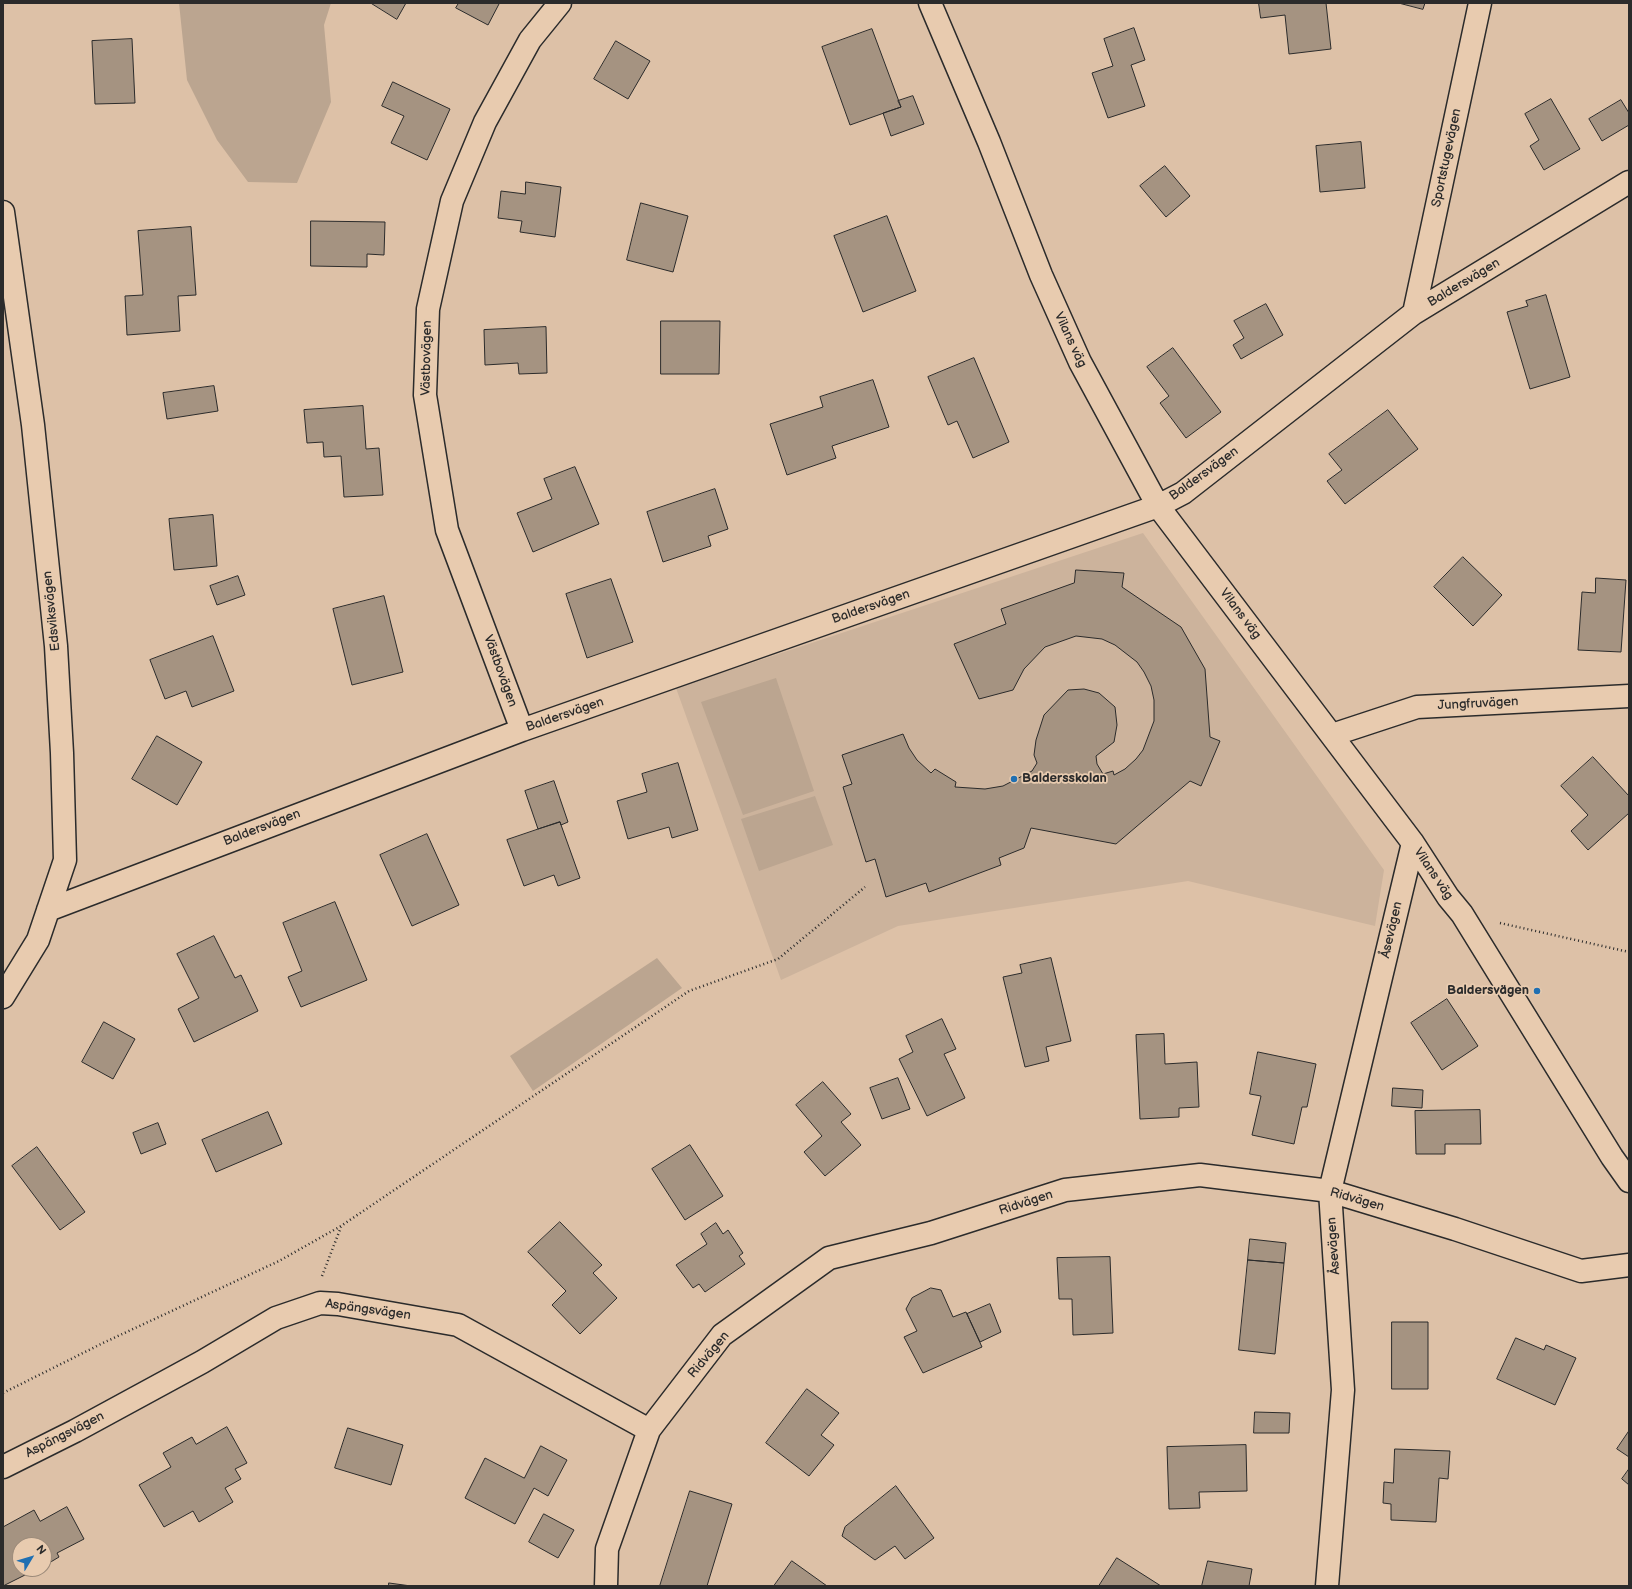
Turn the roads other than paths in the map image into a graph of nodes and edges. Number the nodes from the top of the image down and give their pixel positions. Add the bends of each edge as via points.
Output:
1 (560, 3) edge
2 (930, 3) edge
3 (1480, 3) edge
4 (1629, 182) edge
5 (3, 212) edge
6 (1414, 313) junction
7 (1158, 506) junction
8 (1629, 696) edge
9 (522, 730) junction
10 (1332, 735) junction
11 (1413, 843) junction
12 (48, 910) junction
13 (3, 997) edge
14 (1629, 1182) edge
15 (1330, 1191) junction
16 (1629, 1265) edge
17 (649, 1430) junction
18 (3, 1467) edge
19 (606, 1586) edge
20 (1327, 1586) edge

1 - 9 street, Västbovägen via 530,40 485,122 452,201 428,309 425,395 447,530
2 - 7 street, Vilans väg via 989,142 1041,275 1080,362
3 - 6 street, Sportstugevägen
4 - 6 street, Baldersvägen
5 - 12 street, Edsviksvägen via 32,425 56,654 66,860
6 - 7 street, Baldersvägen via 1183,493
7 - 9 street, Baldersvägen
7 - 10 street, Vilans väg
8 - 10 street, Jungfruvägen via 1417,707
9 - 12 street, Baldersvägen
10 - 11 street, Vilans väg
11 - 14 street, Vilans väg via 1462,914
11 - 15 street, Åsevägen
12 - 13 street, Edsviksvägen via 38,940
15 - 16 street, Ridvägen via 1581,1271
15 - 17 street, Ridvägen via 1200,1175 1065,1190 931,1233 829,1258 722,1335
15 - 20 street, Åsevägen via 1343,1390
17 - 18 street, Aspängsvägen via 458,1325 320,1303 276,1318 202,1362
17 - 19 street, Ridvägen via 607,1549

